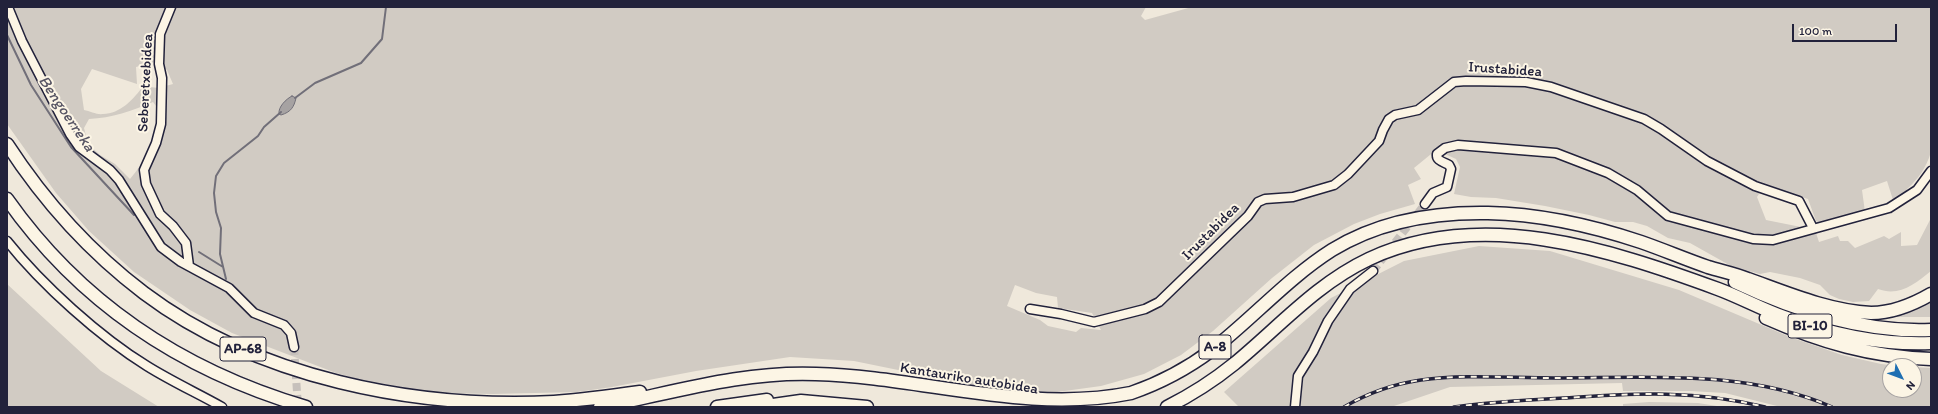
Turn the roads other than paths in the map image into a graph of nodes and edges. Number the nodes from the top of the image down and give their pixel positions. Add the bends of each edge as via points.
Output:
1 (8, 7) edge
2 (171, 7) edge
3 (7, 144) edge
4 (1931, 171) edge
5 (7, 199) edge
6 (1425, 204) tunnel mouth
7 (1813, 228) junction
8 (7, 241) edge
9 (189, 266) junction
10 (1706, 266) junction
11 (1373, 272) tunnel mouth
12 (1696, 282) junction
13 (1931, 294) edge
14 (1030, 309) dead end
15 (1931, 330) edge
16 (1931, 343) edge
17 (294, 347) tunnel mouth
18 (1931, 359) edge
19 (691, 386) junction
20 (801, 401) junction
21 (222, 407) edge
22 (306, 407) edge
23 (600, 407) edge
24 (717, 407) edge
25 (759, 407) edge
26 (867, 407) edge
27 (1167, 407) edge
28 (1295, 407) edge

1 - 9 street via 22,40 79,147 119,180 161,247
2 - 9 street, Seberetxebidea via 160,34 161,124 144,170 146,184 160,214 186,244
3 - 19 highway, AP-68 via 57,211 129,282 208,333 282,364 376,390 421,398 481,402 555,402
4 - 7 street via 1917,190 1889,208
5 - 22 highway, AP-68 via 34,235 76,279 151,338 198,366 238,384
6 - 7 street via 1433,193 1447,187 1451,169 1449,165 1438,160 1437,154 1445,148 1458,145 1478,146 1556,153 1608,173 1637,190 1668,216 1753,239 1773,240
7 - 14 street, Irustabidea via 1799,201 1756,186 1707,161 1648,121 1532,83 1454,82 1418,110 1395,114 1383,130 1379,141 1334,185 1293,197 1258,202 1238,226 1159,302 1145,309 1094,322
8 - 21 street via 62,298 120,348
9 - 17 street via 229,288 254,313 284,325 291,333
10 - 13 highway via 1825,305 1862,312 1893,311
10 - 15 highway, BI-10 via 1757,292 1817,314 1890,329
10 - 19 highway, Kantauriko autobidea / A-8 via 1608,232 1535,217 1493,213 1416,217 1377,228 1332,250 1303,271 1210,351 1177,373 1122,395 1076,406 1028,406 854,376 771,374
11 - 28 street via 1350,289 1328,321 1298,376
12 - 16 highway, BI-10 via 1812,327 1886,342
12 - 18 highway via 1804,335 1838,346
12 - 27 highway, A-8 via 1637,261 1575,245 1499,235 1436,239 1369,259 1342,274 1302,303 1216,378
19 - 23 highway, Kantauriko autobidea / A-8
20 - 24 highway via 769,400
20 - 25 highway
20 - 26 highway

